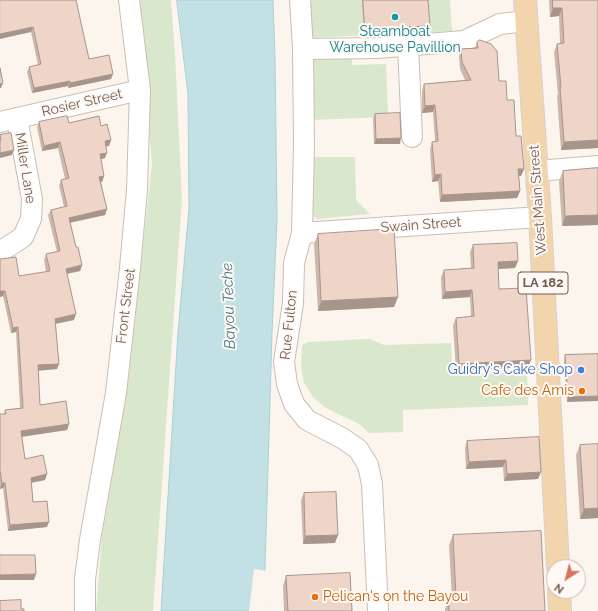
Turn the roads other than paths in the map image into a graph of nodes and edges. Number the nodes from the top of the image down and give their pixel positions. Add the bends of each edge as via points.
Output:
1 (129, 0) edge
2 (300, 0) edge
3 (525, 0) edge
4 (526, 21) junction
5 (408, 46) junction
6 (303, 49) junction
7 (140, 90) junction
8 (9, 120) edge
9 (412, 137) dead end
10 (598, 166) edge
11 (537, 171) junction
12 (540, 217) junction
13 (302, 233) junction
14 (0, 250) edge
15 (558, 559) edge
16 (559, 599) edge
17 (85, 611) edge
18 (378, 611) edge
19 (560, 611) edge

1 - 7 street, Front Street
2 - 6 street, Rue Fulton
3 - 4 main road, West Main Street / LA 182
4 - 5 street via 500,24 464,41
4 - 11 main road, West Main Street / LA 182
5 - 6 street
5 - 9 street
6 - 13 street, Rue Fulton
7 - 8 street, Rosier Street
7 - 17 street, Front Street via 137,190 130,268 116,393 90,540 85,579
8 - 14 street, Miller Lane via 32,199 31,219 23,237
10 - 11 street
11 - 12 main road, West Main Street / LA 182
12 - 13 street, Swain Street
12 - 15 main road, West Main Street / LA 182
13 - 18 street, Rue Fulton via 294,263 293,303 284,362 287,384 294,404 307,420 358,449 368,465 372,484
16 - 19 main road

